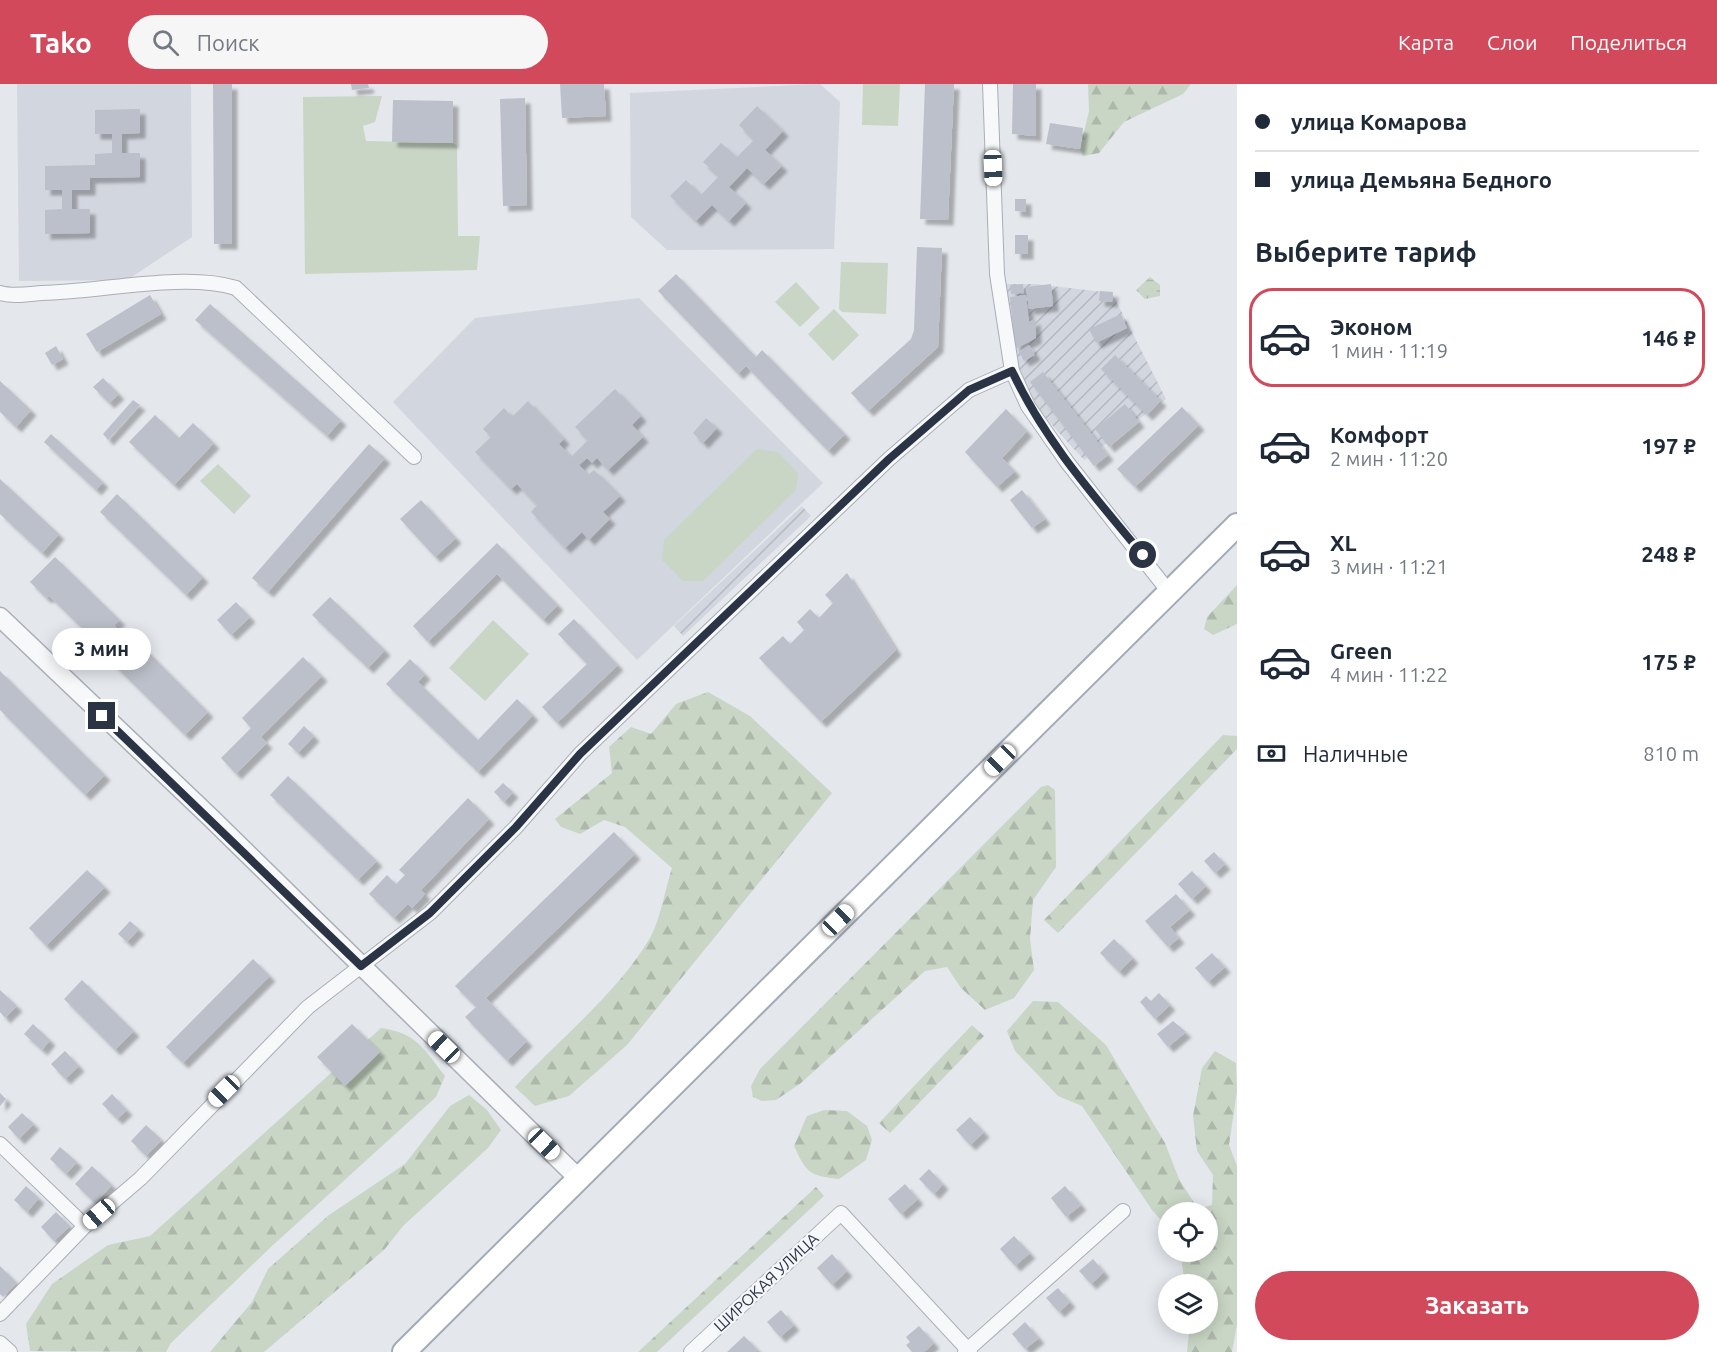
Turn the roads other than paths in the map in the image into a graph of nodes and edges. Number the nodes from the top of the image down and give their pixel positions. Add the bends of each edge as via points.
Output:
1 (990, 84) edge
2 (0, 293) edge
3 (1012, 371) junction
4 (414, 457) dead end
5 (1237, 525) edge
6 (1169, 592) junction
7 (0, 617) edge
8 (361, 966) junction
9 (0, 1144) edge
10 (578, 1177) junction
11 (1123, 1212) dead end
12 (86, 1226) junction
13 (0, 1314) edge
14 (0, 1342) edge
15 (968, 1351) edge
16 (10, 1352) edge
17 (404, 1352) edge
18 (691, 1352) edge

1 - 3 street via 997,274
2 - 4 street via 73,292 193,281 236,288
3 - 6 street via 1028,406 1067,462
3 - 8 street via 969,390 889,459 580,754 516,827 430,913
5 - 6 main road
6 - 10 main road
7 - 8 street
8 - 10 street
8 - 12 street via 308,1007 141,1178
9 - 12 street
10 - 17 main road
11 - 15 street
12 - 13 street
14 - 16 street
15 - 18 street, ШИРОКАЯ УЛИЦА via 841,1213

